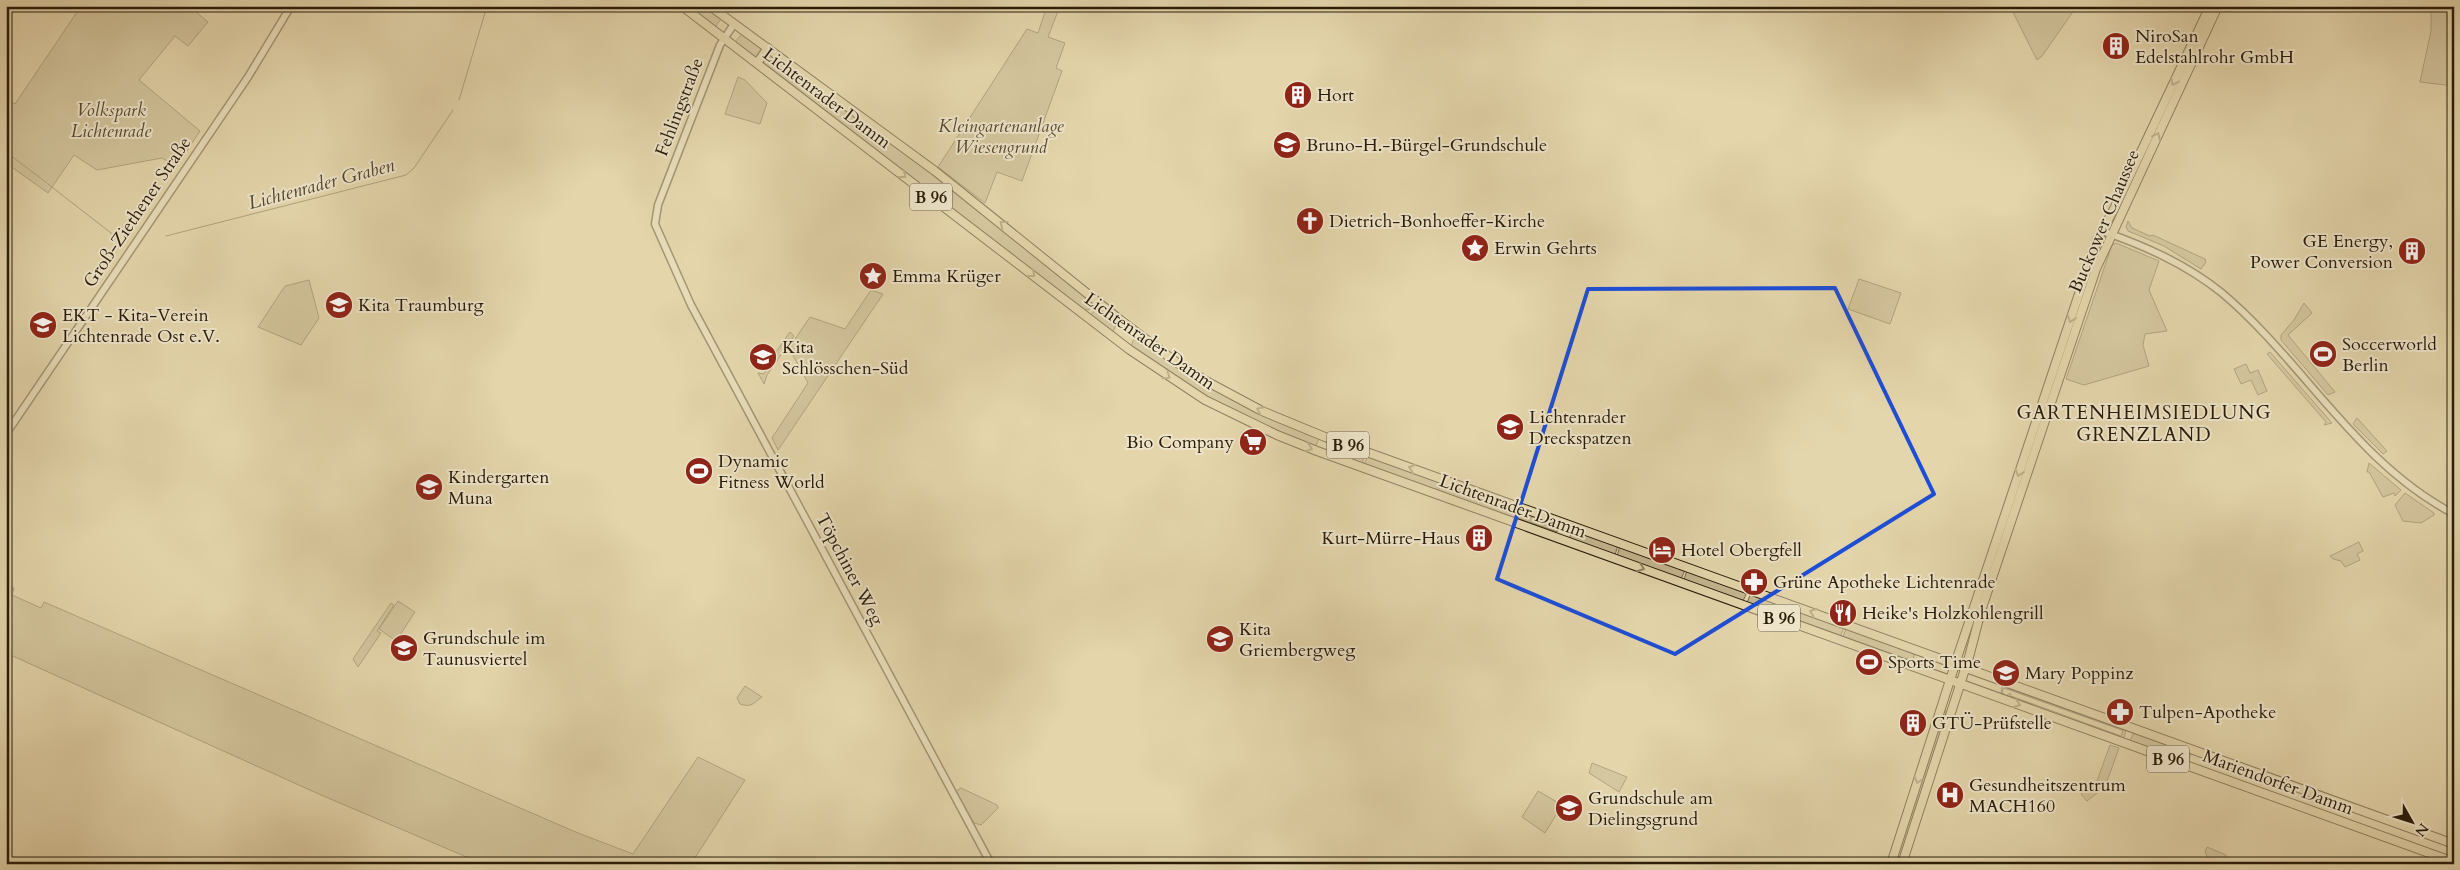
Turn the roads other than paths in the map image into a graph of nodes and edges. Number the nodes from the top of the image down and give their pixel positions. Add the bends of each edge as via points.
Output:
1 (291, 6) edge
2 (682, 6) edge
3 (710, 6) edge
4 (2210, 6) edge
5 (2218, 6) edge
6 (734, 24) junction
7 (723, 38) junction
8 (768, 48) junction
9 (757, 63) junction
10 (658, 205) joint
11 (2102, 231) junction
12 (2112, 234) junction
13 (1098, 302) junction
14 (1087, 316) junction
15 (6, 434) edge
16 (2454, 514) edge
17 (1920, 651) junction
18 (1955, 664) junction
19 (1914, 666) junction
20 (1965, 668) junction
21 (1950, 679) junction
22 (2001, 681) junction
23 (1960, 683) junction
24 (1996, 696) junction
25 (2454, 844) edge
26 (2454, 862) edge
27 (991, 864) edge
28 (1891, 864) edge
29 (1902, 864) edge

1 - 15 street, Groß-Ziethener Straße via 252,71
2 - 7 main road, Lichtenrader Damm / B 96
3 - 6 main road, Lichtenrader Damm / B 96
4 -> 11 main road, Buckower Chaussee
12 -> 5 main road, Buckower Chaussee
6 - 7 street, Fehlingstraße
6 - 8 main road, Lichtenrader Damm / B 96
7 - 9 main road, Lichtenrader Damm / B 96
7 - 10 street, Fehlingstraße
8 - 9 main road
13 -> 8 main road, Lichtenrader Damm / B 96 via 935,171
9 -> 14 main road, Lichtenrader Damm / B 96
10 - 27 street, Töpchiner Weg via 655,224 691,305
11 - 12 street
11 -> 18 main road, Buckower Chaussee
12 - 16 street via 2164,256 2220,292 2264,334 2383,464 2417,492
12 - 20 main road, Buckower Chaussee via 2096,269 1981,611
13 - 14 main road
17 -> 13 main road, Lichtenrader Damm / B 96 via 1281,420 1206,382
14 -> 19 main road, Lichtenrader Damm / B 96 via 1198,396 1277,435
17 - 18 main road, Lichtenrader Damm / B 96
17 - 19 main road
18 - 20 main road, Lichtenrader Damm / B 96
18 - 21 main road, Buckower Chaussee
19 - 21 main road, Lichtenrader Damm / B 96
20 - 22 main road, Mariendorfer Damm / B 96
20 - 23 main road, Buckower Chaussee
21 - 23 main road, Mariendorfer Damm / B 96
21 -> 28 main road, Buckower Chaussee
22 - 24 main road
22 - 25 main road, Mariendorfer Damm / B 96
23 - 24 main road, Mariendorfer Damm / B 96
23 - 29 main road, Buckower Chaussee
24 -> 26 main road, Mariendorfer Damm / B 96

